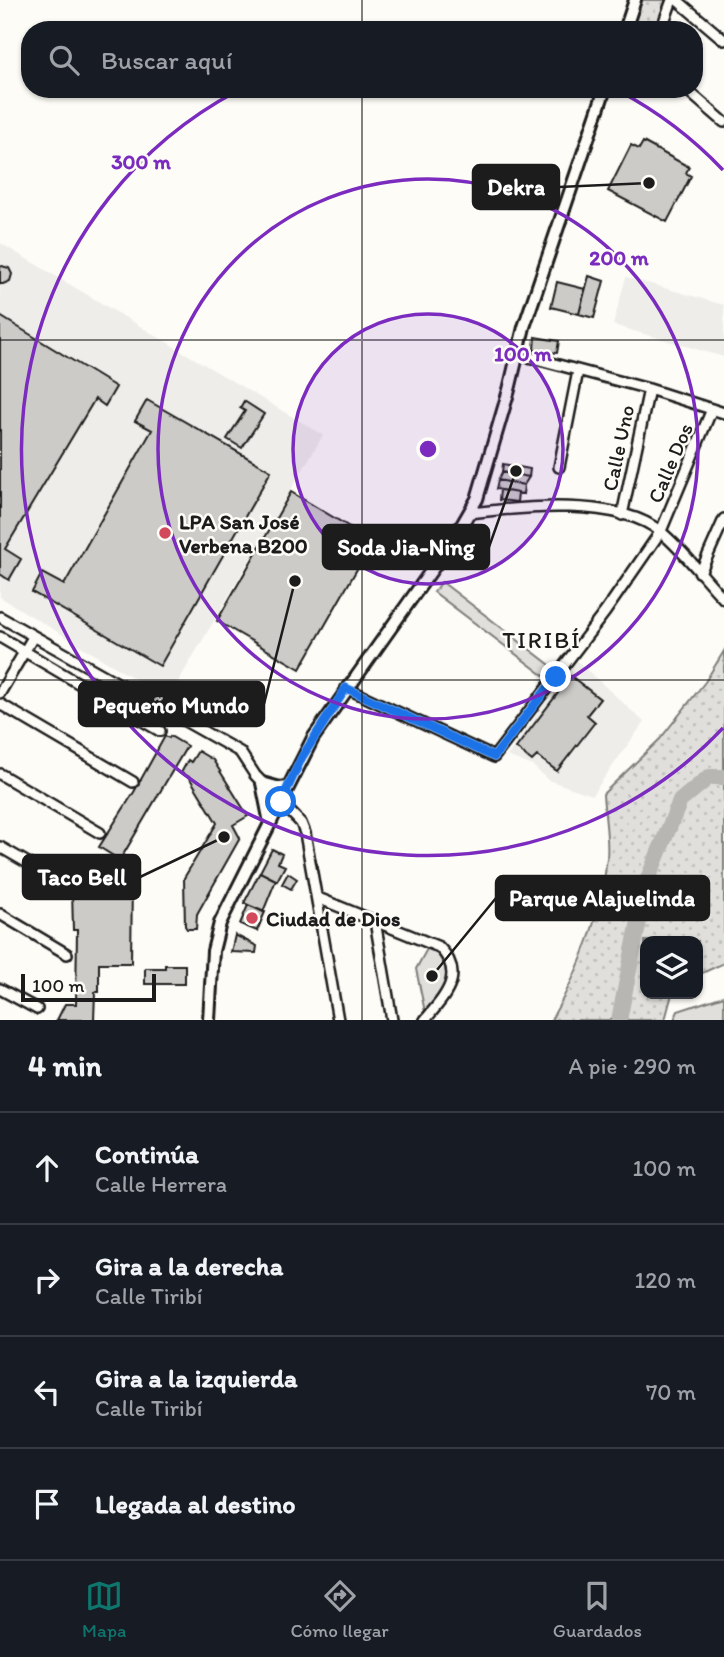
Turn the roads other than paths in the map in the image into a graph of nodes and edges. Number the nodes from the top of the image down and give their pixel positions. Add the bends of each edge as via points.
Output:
1 (635, 0) edge
2 (675, 0) edge
3 (628, 21) edge
4 (665, 21) edge
5 (701, 21) edge
6 (703, 23) edge
7 (724, 40) edge
8 (602, 98) edge
9 (696, 98) edge
10 (724, 122) edge
11 (517, 354) junction
12 (578, 371) junction
13 (649, 389) junction
14 (712, 408) junction
15 (724, 413) edge
16 (559, 467) dead end
17 (470, 513) junction
18 (622, 515) junction
19 (724, 519) edge
20 (661, 531) junction
21 (700, 573) junction
22 (724, 599) edge
23 (0, 617) edge
24 (0, 637) edge
25 (33, 637) junction
26 (25, 651) junction
27 (346, 688) junction
28 (0, 693) edge
29 (0, 704) edge
30 (160, 731) dead end
31 (0, 774) edge
32 (133, 782) dead end
33 (262, 783) junction
34 (288, 787) junction
35 (281, 802) junction
36 (270, 823) junction
37 (100, 833) dead end
38 (0, 847) edge
39 (68, 886) dead end
40 (318, 898) junction
41 (0, 914) edge
42 (375, 921) junction
43 (67, 954) dead end
44 (0, 989) edge
45 (37, 1009) dead end
46 (209, 1020) edge
47 (338, 1020) edge
48 (391, 1020) edge
49 (425, 1020) edge

1 - 3 street
2 - 4 street
2 - 5 street
6 - 7 street
8 - 11 street
9 - 10 street
11 - 12 street
11 - 17 street via 486,472
12 - 13 street
12 - 16 street
13 - 14 street
13 - 18 street, Calle Uno
14 - 15 street
14 - 20 street, Calle Dos
17 - 18 street via 576,507
17 - 27 street
18 - 20 street
19 - 21 street
20 - 21 street
20 - 27 street, Calle Dos via 494,757
21 - 22 street
23 - 25 street
24 - 26 street
25 - 26 street
25 - 33 street via 240,752
26 - 28 street
26 - 30 street
27 - 34 street
29 - 32 street
31 - 37 street
33 - 34 street
33 - 35 street
33 - 36 street
34 - 35 street
35 - 36 street
35 - 40 street via 305,833
36 - 46 street via 220,923 213,951
38 - 39 street
40 - 42 street
40 - 47 street
41 - 43 street
42 - 48 street
42 - 49 street via 439,947 447,955 452,982
44 - 45 street

